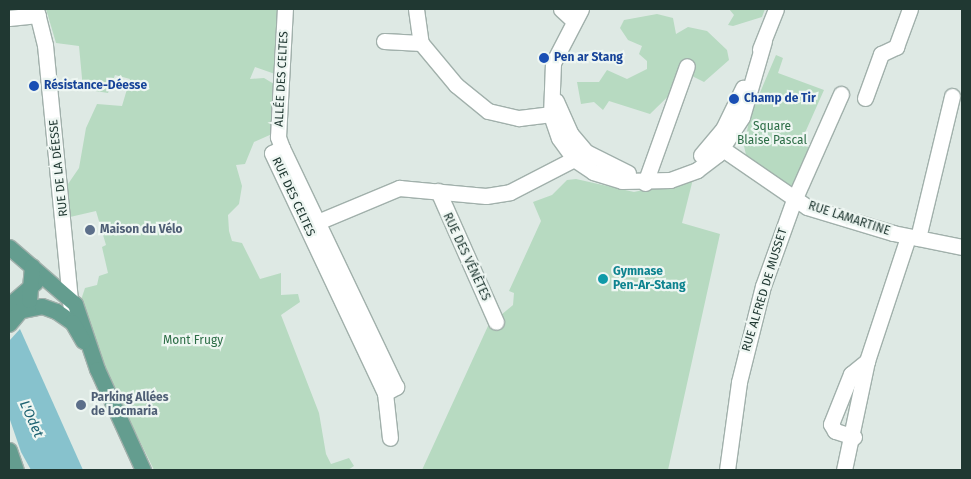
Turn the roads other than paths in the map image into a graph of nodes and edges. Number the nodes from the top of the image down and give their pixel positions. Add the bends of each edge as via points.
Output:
1 (285, 9) edge
2 (416, 9) edge
3 (560, 9) edge
4 (776, 9) edge
5 (910, 9) edge
6 (37, 12) edge
7 (578, 15) edge
8 (9, 18) edge
9 (384, 41) dead end
10 (421, 43) junction
11 (687, 66) dead end
12 (841, 94) dead end
13 (952, 96) dead end
14 (865, 98) dead end
15 (556, 114) junction
16 (718, 146) junction
17 (282, 148) joint
18 (574, 159) junction
19 (645, 179) junction
20 (438, 191) junction
21 (794, 200) junction
22 (312, 224) junction
23 (913, 237) junction
24 (962, 246) edge
25 (9, 247) edge
26 (38, 271) junction
27 (66, 294) junction
28 (13, 312) edge
29 (72, 322) junction
30 (496, 322) dead end
31 (94, 360) junction
32 (867, 361) junction
33 (854, 437) junction
34 (390, 438) dead end
35 (9, 450) edge
36 (16, 470) edge
37 (143, 470) edge
38 (727, 470) edge
39 (844, 470) edge

1 - 17 street, ALLÉE DES CELTES via 278,137
2 - 10 street
3 - 7 street
4 - 16 street via 747,104
5 - 14 street via 896,47 881,54
6 - 8 street
6 - 27 street, RUE DE LA DÉESSE via 45,45 66,236
7 - 15 street via 555,55 551,83
9 - 10 street
10 - 15 street via 444,73 482,108 508,116
11 - 19 street
12 - 21 street, RUE ALFRED DE MUSSET
13 - 23 street
15 - 18 street via 559,138
15 - 19 street via 592,157 616,170
16 - 19 street via 688,174
16 - 21 street, RUE LAMARTINE
17 - 22 street, RUE DES CELTES
18 - 19 street via 602,176
18 - 20 street via 510,192 486,196
20 - 22 street via 391,190
20 - 30 street, RUE DES VÉNÈTES
21 - 23 street, RUE LAMARTINE
21 - 38 street, RUE ALFRED DE MUSSET via 750,334
22 - 34 street, RUE DES CELTES via 396,387 385,393
23 - 24 street, RUE LAMARTINE
23 - 32 street
25 - 26 main road
26 - 27 main road
26 - 28 main road
27 - 29 street, RUE DE LA DÉESSE
27 - 31 main road via 81,314
28 - 29 main road via 46,307
29 - 31 main road
31 - 37 main road
32 - 33 street
32 - 33 street via 851,374 831,424
33 - 39 street
35 - 36 main road

